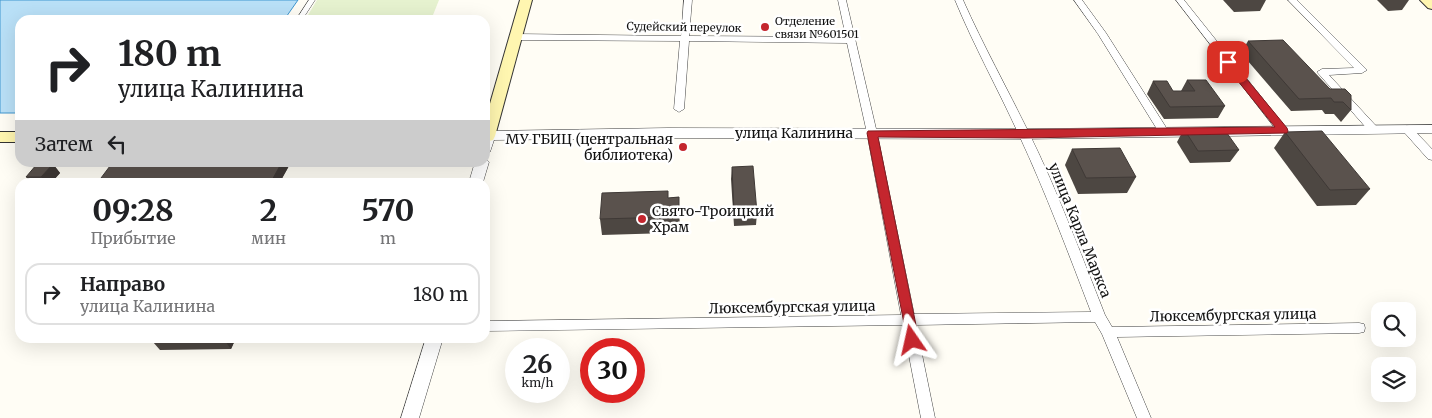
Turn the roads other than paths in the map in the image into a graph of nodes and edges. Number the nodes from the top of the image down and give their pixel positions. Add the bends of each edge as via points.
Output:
1 (312, 0) edge
2 (526, 0) edge
3 (688, 0) edge
4 (842, 0) edge
5 (959, 0) edge
6 (1078, 0) edge
7 (1180, 0) edge
8 (1292, 0) edge
9 (1426, 0) edge
10 (1432, 5) edge
11 (302, 15) edge
12 (516, 37) junction
13 (684, 37) junction
14 (851, 40) junction
15 (680, 109) dead end
16 (490, 127) edge
17 (1373, 129) junction
18 (1407, 129) junction
19 (1432, 129) edge
20 (1283, 131) junction
21 (1164, 132) junction
22 (872, 133) junction
23 (1024, 134) junction
24 (0, 137) edge
25 (15, 137) edge
26 (490, 141) edge
27 (1432, 156) edge
28 (1099, 317) junction
29 (909, 321) junction
30 (490, 326) edge
31 (1359, 328) dead end
32 (1108, 332) junction
33 (432, 343) edge
34 (410, 418) edge
35 (928, 418) edge
36 (1144, 418) edge

1 - 11 street
2 - 12 main road
3 - 13 street
4 - 14 street
5 - 23 street, улица Карла Маркса
6 - 21 street
7 - 20 street
8 - 17 street via 1362,70 1322,72
9 - 10 main road
12 - 13 street, Судейский переулок
12 - 16 main road
13 - 14 street, Судейский переулок
13 - 15 street
14 - 22 street
17 - 18 street, улица Калинина
17 - 20 street, улица Калинина
18 - 19 street, улица Калинина
18 - 27 street
20 - 21 street, улица Калинина
21 - 23 street, улица Калинина
22 - 23 street, улица Калинина
22 - 26 street, улица Калинина via 668,133
22 - 29 street
23 - 28 street, улица Карла Маркса
24 - 25 main road
28 - 29 street, Люксембургская улица
28 - 32 street, улица Карла Маркса
29 - 30 street, Люксембургская улица
29 - 35 street
31 - 32 street, Люксембургская улица
32 - 36 street, улица Карла Маркса
33 - 34 street

